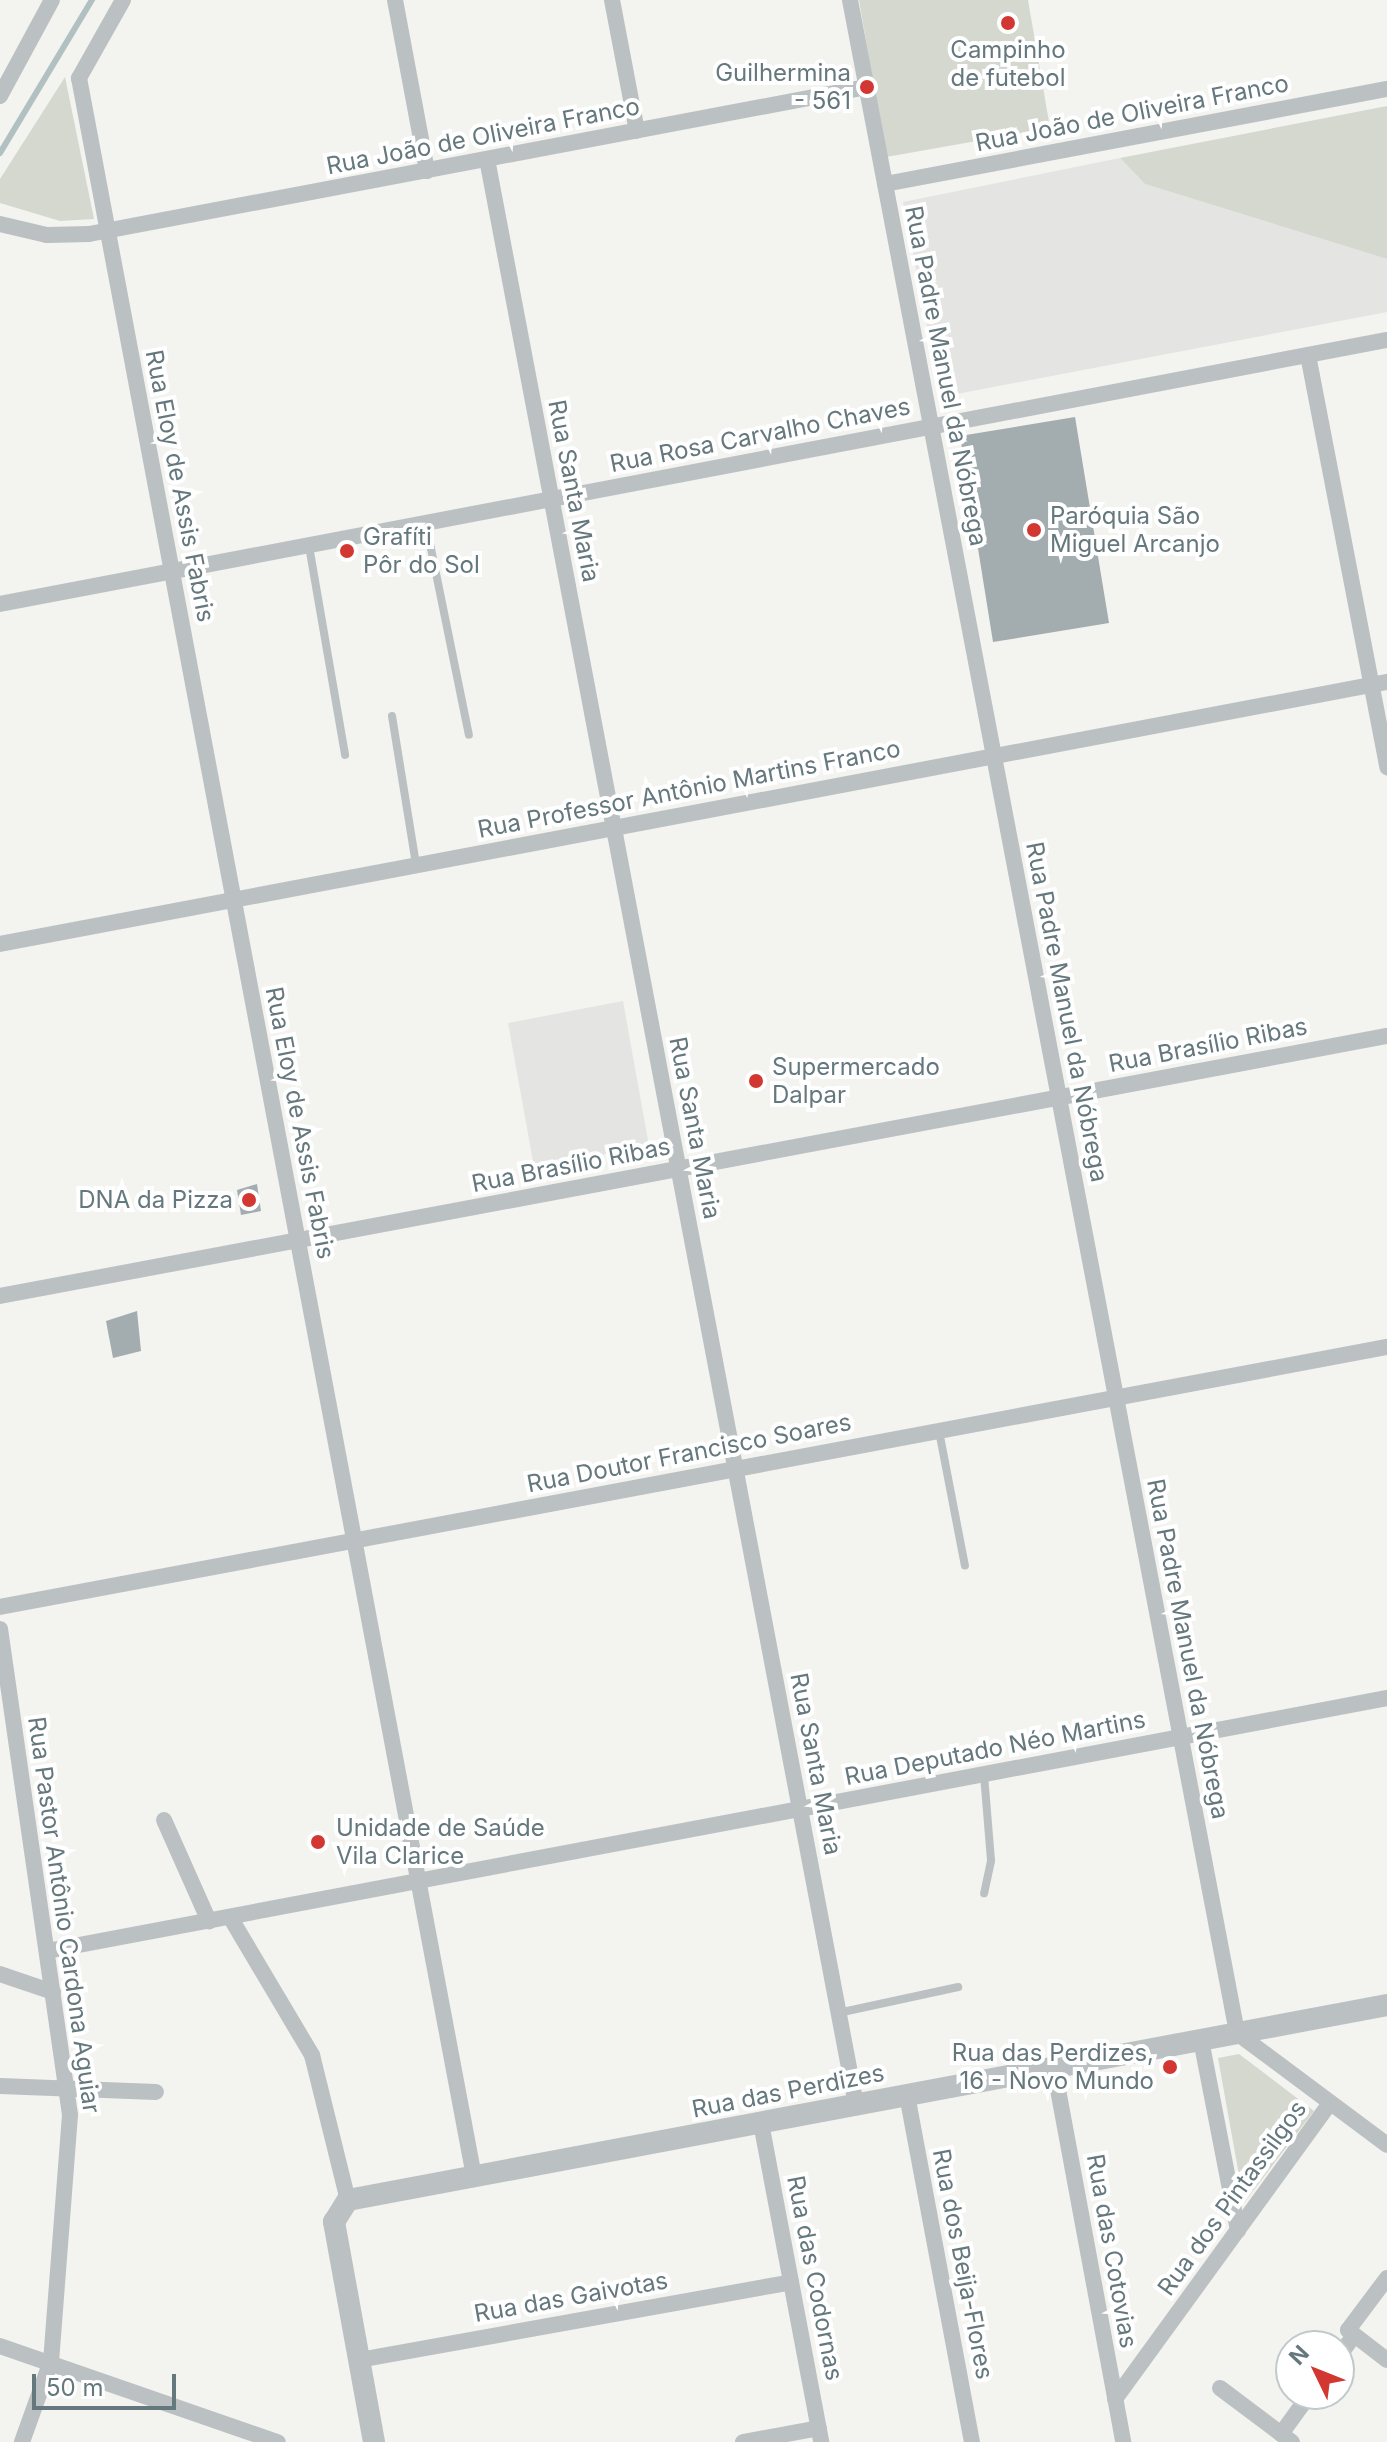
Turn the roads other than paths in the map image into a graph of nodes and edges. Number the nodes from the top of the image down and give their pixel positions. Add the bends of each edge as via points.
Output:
1 (52, 0) edge
2 (123, 0) edge
3 (395, 0) edge
4 (612, 0) edge
5 (850, 0) edge
6 (867, 87) junction
7 (1387, 89) edge
8 (0, 96) edge
9 (637, 131) junction
10 (487, 159) junction
11 (427, 171) junction
12 (885, 184) junction
13 (0, 224) edge
14 (108, 231) junction
15 (1387, 340) edge
16 (1308, 355) junction
17 (931, 427) junction
18 (551, 499) junction
19 (426, 523) junction
20 (309, 545) junction
21 (172, 571) junction
22 (0, 604) edge
23 (1379, 684) edge
24 (392, 716) dead end
25 (469, 735) dead end
26 (345, 755) dead end
27 (994, 756) junction
28 (1387, 767) edge
29 (614, 828) junction
30 (416, 865) junction
31 (233, 900) junction
32 (0, 944) edge
33 (1387, 1036) edge
34 (1059, 1098) junction
35 (678, 1169) junction
36 (298, 1240) junction
37 (0, 1296) edge
38 (1387, 1347) edge
39 (1116, 1398) junction
40 (939, 1431) junction
41 (735, 1469) junction
42 (354, 1541) junction
43 (965, 1566) dead end
44 (0, 1607) edge
45 (0, 1629) edge
46 (1387, 1698) edge
47 (1180, 1737) junction
48 (984, 1775) junction
49 (800, 1809) junction
50 (164, 1820) dead end
51 (418, 1882) junction
52 (984, 1893) dead end
53 (230, 1917) junction
54 (209, 1921) junction
55 (47, 1951) junction
56 (0, 1974) edge
57 (958, 1987) dead end
58 (53, 1992) junction
59 (1387, 2005) edge
60 (838, 2013) junction
61 (1237, 2033) junction
62 (1201, 2040) junction
63 (1054, 2068) junction
64 (0, 2086) edge
65 (66, 2091) junction
66 (156, 2092) dead end
67 (907, 2095) junction
68 (1330, 2103) junction
69 (856, 2105) junction
70 (761, 2123) junction
71 (1387, 2145) edge
72 (474, 2177) junction
73 (348, 2200) junction
74 (1238, 2230) junction
75 (1387, 2278) edge
76 (791, 2282) junction
77 (1348, 2330) edge
78 (1355, 2336) edge
79 (0, 2346) edge
80 (359, 2360) junction
81 (1387, 2360) edge
82 (51, 2361) junction
83 (1220, 2388) dead end
84 (1115, 2399) junction
85 (1301, 2410) edge
86 (820, 2435) edge
87 (1286, 2438) edge
88 (22, 2442) edge
89 (278, 2442) edge
90 (374, 2442) edge
91 (743, 2442) edge
92 (972, 2442) edge
93 (1123, 2442) edge

1 - 8 street
2 - 14 street, Rua Eloy de Assis Fabris via 79,78
3 - 11 street
4 - 9 street
5 - 6 street, Rua Padre Manuel da Nóbrega
6 - 9 street, Rua João de Oliveira Franco
6 - 12 street, Rua Padre Manuel da Nóbrega
7 - 12 street, Rua João de Oliveira Franco
9 - 10 street, Rua João de Oliveira Franco
10 - 11 street, Rua João de Oliveira Franco
10 - 18 street, Rua Santa Maria
11 - 14 street, Rua João de Oliveira Franco
12 - 17 street, Rua Padre Manuel da Nóbrega
13 - 14 street, Rua João de Oliveira Franco via 47,235
14 - 21 street, Rua Eloy de Assis Fabris
15 - 16 street, Rua Rosa Carvalho Chaves
16 - 17 street, Rua Rosa Carvalho Chaves
16 - 23 street
17 - 18 street, Rua Rosa Carvalho Chaves
17 - 27 street, Rua Padre Manuel da Nóbrega
18 - 19 street, Rua Rosa Carvalho Chaves
18 - 29 street, Rua Santa Maria
19 - 20 street, Rua Rosa Carvalho Chaves
19 - 25 lane
20 - 21 street, Rua Rosa Carvalho Chaves
20 - 26 lane
21 - 22 street, Rua Rosa Carvalho Chaves
21 - 31 street, Rua Eloy de Assis Fabris
23 - 27 street, Rua Professor Antônio Martins Franco
23 - 28 street
24 - 30 lane
27 - 29 street, Rua Professor Antônio Martins Franco
27 - 34 street, Rua Padre Manuel da Nóbrega
29 - 30 street, Rua Professor Antônio Martins Franco
29 - 35 street, Rua Santa Maria
30 - 31 street, Rua Professor Antônio Martins Franco
31 - 32 street, Rua Professor Antônio Martins Franco
31 - 36 street, Rua Eloy de Assis Fabris
33 - 34 street, Rua Brasílio Ribas
34 - 35 street, Rua Brasílio Ribas
34 - 39 street, Rua Padre Manuel da Nóbrega
35 - 36 street, Rua Brasílio Ribas
35 - 41 street, Rua Santa Maria
36 - 37 street, Rua Brasílio Ribas
36 - 42 street, Rua Eloy de Assis Fabris
38 - 39 street, Rua Doutor Francisco Soares
39 - 40 street, Rua Doutor Francisco Soares
39 - 47 street, Rua Padre Manuel da Nóbrega
40 - 41 street, Rua Doutor Francisco Soares
40 - 43 lane
41 - 42 street, Rua Doutor Francisco Soares
41 - 49 street, Rua Santa Maria
42 - 44 street, Rua Doutor Francisco Soares
42 - 51 street, Rua Eloy de Assis Fabris
45 - 55 street, Rua Pastor Antônio Cardona Aguiar
46 - 47 street, Rua Deputado Néo Martins
47 - 48 street, Rua Deputado Néo Martins
47 - 61 street, Rua Padre Manuel da Nóbrega
48 - 49 street, Rua Deputado Néo Martins
48 - 52 lane via 991,1861
49 - 51 street, Rua Deputado Néo Martins
49 - 60 street, Rua Santa Maria
50 - 54 street
51 - 53 street, Rua Deputado Néo Martins
51 - 72 street, Rua Eloy de Assis Fabris
53 - 54 street, Rua Deputado Néo Martins
53 - 73 street via 312,2055
54 - 55 street, Rua Deputado Néo Martins
55 - 58 street, Rua Pastor Antônio Cardona Aguiar
56 - 58 street
57 - 60 lane
58 - 65 street, Rua Pastor Antônio Cardona Aguiar
59 - 61 street, Rua das Perdizes
60 - 69 street, Rua Santa Maria
61 - 62 street, Rua das Perdizes
61 - 68 street
62 - 63 street, Rua das Perdizes
62 - 74 street
63 - 67 street, Rua das Perdizes
63 - 84 street, Rua das Cotovias
64 - 65 street
65 - 66 street
65 - 82 street, Rua Pastor Antônio Cardona Aguiar
67 - 69 street, Rua das Perdizes
67 - 92 street, Rua dos Beija-Flores
68 - 71 street
68 - 74 street, Rua dos Pintassilgos
69 - 70 street, Rua das Perdizes
70 - 72 street, Rua das Perdizes
70 - 76 street, Rua das Codornas
72 - 73 street, Rua das Perdizes
73 - 80 street via 334,2222
74 - 84 street, Rua dos Pintassilgos
75 - 77 street
76 - 80 street, Rua das Gaivotas
76 - 86 street, Rua das Codornas
78 - 81 street
79 - 82 street
80 - 90 street
82 - 88 street, Rua Pastor Antônio Cardona Aguiar
82 - 89 street
83 - 87 street
84 - 93 street, Rua das Cotovias
85 - 87 street
86 - 91 street

